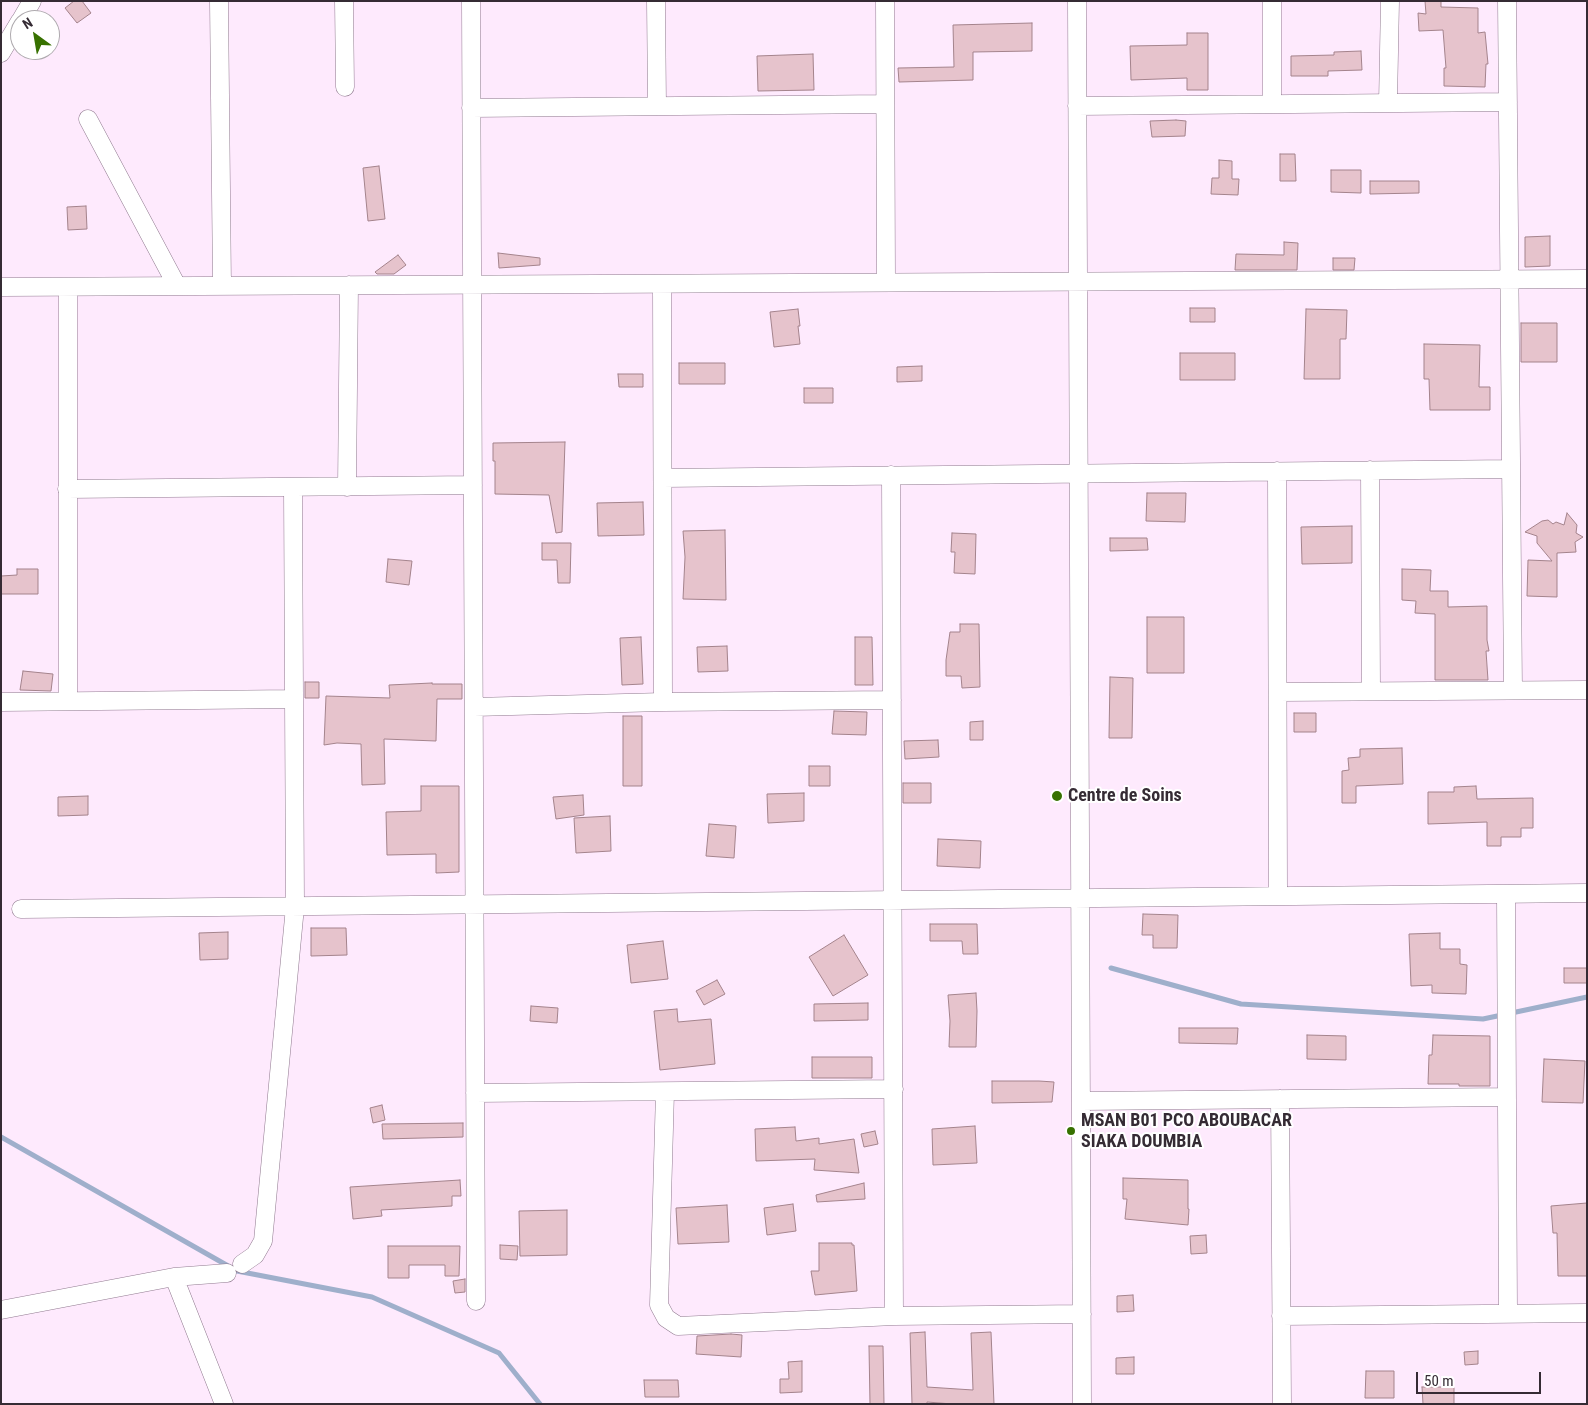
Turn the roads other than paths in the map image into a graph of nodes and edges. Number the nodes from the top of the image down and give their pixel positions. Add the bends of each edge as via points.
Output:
1 (219, 1) edge
2 (344, 1) edge
3 (471, 1) edge
4 (656, 1) edge
5 (885, 1) edge
6 (1077, 1) edge
7 (1272, 1) edge
8 (1390, 1) edge
9 (1507, 1) edge
10 (10, 38) edge
11 (1, 53) edge
12 (345, 87) dead end
13 (1508, 102) junction
14 (1388, 103) junction
15 (885, 104) junction
16 (1272, 104) junction
17 (657, 106) junction
18 (1077, 106) junction
19 (471, 108) junction
20 (88, 119) dead end
21 (1510, 279) junction
22 (1587, 279) edge
23 (1078, 281) junction
24 (886, 282) junction
25 (662, 284) junction
26 (349, 285) junction
27 (472, 285) junction
28 (177, 286) junction
29 (222, 286) junction
30 (1, 287) edge
31 (68, 287) junction
32 (1511, 469) junction
33 (1370, 470) junction
34 (1276, 471) junction
35 (1079, 473) junction
36 (891, 475) junction
37 (663, 478) junction
38 (473, 485) junction
39 (347, 486) junction
40 (293, 487) junction
41 (67, 489) junction
42 (1513, 690) junction
43 (1587, 690) edge
44 (1371, 691) junction
45 (1278, 692) junction
46 (294, 699) junction
47 (892, 700) junction
48 (68, 701) junction
49 (1, 702) edge
50 (663, 702) junction
51 (474, 707) junction
52 (1587, 893) edge
53 (1506, 894) junction
54 (1278, 896) junction
55 (1080, 898) junction
56 (893, 900) junction
57 (474, 905) junction
58 (295, 906) junction
59 (21, 909) dead end
60 (894, 1090) junction
61 (665, 1092) junction
62 (475, 1094) junction
63 (1508, 1097) junction
64 (1280, 1099) junction
65 (1081, 1101) junction
66 (242, 1264) dead end
67 (227, 1273) dead end
68 (174, 1277) junction
69 (476, 1301) dead end
70 (1, 1310) edge
71 (1508, 1313) junction
72 (1587, 1313) edge
73 (1082, 1314) junction
74 (894, 1316) junction
75 (1281, 1316) junction
76 (224, 1404) edge
77 (1082, 1404) edge
78 (1282, 1404) edge

1 - 29 street
2 - 12 street
3 - 19 street
4 - 17 street
5 - 15 street
6 - 18 street
7 - 16 street
8 - 14 street
9 - 13 street
10 - 11 street
13 - 14 street
13 - 21 street
14 - 16 street
15 - 17 street
15 - 24 street
16 - 18 street
17 - 19 street
18 - 23 street
19 - 27 street
20 - 28 street
21 - 22 street
21 - 23 street
21 - 32 street
23 - 24 street
23 - 35 street
24 - 25 street
25 - 27 street
25 - 37 street
26 - 27 street
26 - 29 street
26 - 39 street
27 - 38 street
28 - 29 street
28 - 31 street
30 - 31 street
31 - 41 street
32 - 33 street
32 - 42 street
33 - 34 street
33 - 44 street
34 - 35 street
34 - 45 street
35 - 36 street
35 - 55 street
36 - 37 street
36 - 47 street
37 - 50 street
38 - 39 street
38 - 51 street
39 - 40 street
40 - 41 street
40 - 46 street
41 - 48 street
42 - 43 street
42 - 44 street
44 - 45 street
45 - 54 street
46 - 48 street
46 - 58 street
47 - 50 street
47 - 56 street
48 - 49 street
50 - 51 street
51 - 57 street
52 - 53 street
53 - 54 street
53 - 63 street
54 - 55 street
55 - 56 street
55 - 65 street
56 - 57 street
56 - 60 street
57 - 58 street
57 - 62 street
58 - 59 street
58 - 66 street via 263,1241 255,1255
60 - 61 street
60 - 74 street
61 - 62 street
61 - 74 street via 659,1305 666,1318 678,1326
62 - 69 street
63 - 64 street
63 - 71 street
64 - 65 street
64 - 75 street
65 - 73 street
67 - 68 street
68 - 70 street
68 - 76 street
71 - 72 street
71 - 75 street
73 - 74 street
73 - 77 street
75 - 78 street

